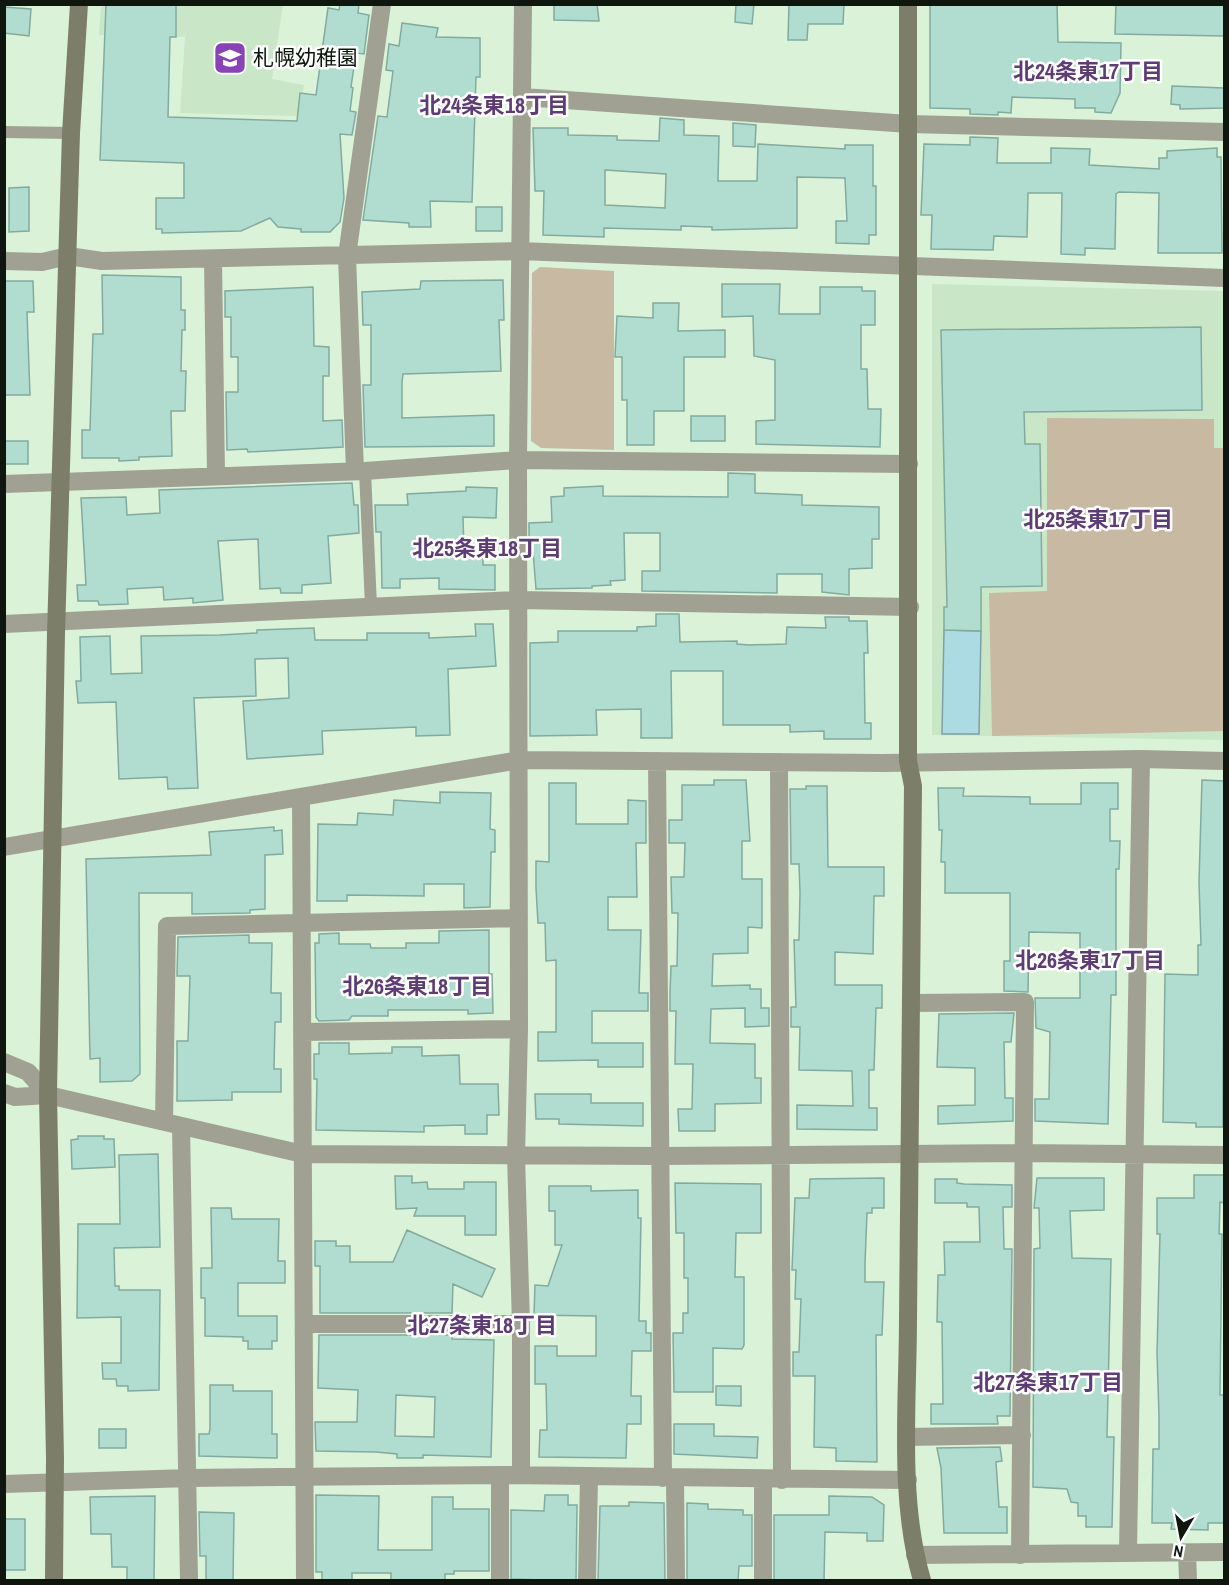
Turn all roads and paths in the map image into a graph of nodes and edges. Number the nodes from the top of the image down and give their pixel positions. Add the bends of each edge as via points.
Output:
1 (79, 4) edge
2 (382, 4) edge
3 (523, 4) edge
4 (908, 4) edge
5 (523, 97) junction
6 (909, 124) junction
7 (4, 132) edge
8 (1224, 132) edge
9 (71, 133) junction
10 (519, 251) junction
11 (68, 256) junction
12 (347, 256) junction
13 (213, 259) junction
14 (4, 261) edge
15 (907, 268) junction
16 (1224, 278) edge
17 (518, 460) junction
18 (909, 464) junction
19 (360, 471) junction
20 (216, 476) junction
21 (62, 482) junction
22 (4, 484) edge
23 (518, 600) junction
24 (371, 606) junction
25 (910, 607) junction
26 (56, 621) junction
27 (4, 624) edge
28 (1142, 759) junction
29 (519, 760) junction
30 (657, 761) junction
31 (908, 761) junction
32 (1224, 761) edge
33 (779, 762) junction
34 (300, 798) junction
35 (53, 840) junction
36 (4, 847) edge
37 (519, 918) junction
38 (301, 924) junction
39 (913, 1003) junction
40 (519, 1029) junction
41 (302, 1032) junction
42 (4, 1062) edge
43 (4, 1093) edge
44 (48, 1095) junction
45 (172, 1124) junction
46 (1024, 1153) junction
47 (303, 1154) junction
48 (909, 1154) junction
49 (1137, 1154) junction
50 (781, 1155) junction
51 (1224, 1155) edge
52 (516, 1156) junction
53 (660, 1156) junction
54 (304, 1324) junction
55 (521, 1324) junction
56 (1022, 1435) junction
57 (908, 1437) junction
58 (500, 1475) junction
59 (521, 1475) junction
60 (305, 1476) junction
61 (588, 1477) junction
62 (188, 1478) junction
63 (669, 1478) junction
64 (772, 1479) junction
65 (908, 1480) junction
66 (55, 1483) junction
67 (4, 1484) edge
68 (1224, 1552) edge
69 (1128, 1553) junction
70 (1187, 1553) junction
71 (915, 1555) junction
72 (1020, 1555) junction
73 (54, 1581) edge
74 (189, 1581) edge
75 (305, 1581) edge
76 (500, 1581) edge
77 (587, 1581) edge
78 (676, 1581) edge
79 (763, 1581) edge
80 (922, 1581) edge
81 (1188, 1581) edge

1 - 9 street
2 - 12 street
3 - 5 street
4 - 6 street
5 - 6 street
5 - 10 street
6 - 8 street
6 - 15 street
7 - 9 lane
9 - 11 street
10 - 12 street
10 - 15 street
10 - 17 street
11 - 13 street via 102,261
11 - 14 street via 42,262
11 - 21 street
12 - 13 street
12 - 19 street
13 - 20 street
15 - 16 street
15 - 18 street
17 - 18 street
17 - 19 street
17 - 23 street
18 - 25 street
19 - 20 street
19 - 24 lane
20 - 21 street
21 - 22 street
21 - 26 street
23 - 24 street
23 - 25 street
23 - 29 street
24 - 26 street
25 - 31 street
26 - 27 street
26 - 35 street
28 - 31 street
28 - 32 street
28 - 49 street
29 - 30 street
29 - 34 street
29 - 37 street
30 - 33 street
30 - 53 street
31 - 33 street
31 - 39 street via 913,786
33 - 50 street
34 - 35 street
34 - 38 street
35 - 36 street
35 - 44 street
37 - 38 street
37 - 40 street
38 - 41 street
38 - 45 street via 167,926
39 - 46 street via 1025,1002
39 - 48 street
40 - 41 street
40 - 52 street
41 - 47 street
42 - 44 street via 28,1072
43 - 44 street via 15,1097
44 - 45 street
44 - 66 street
45 - 47 street
45 - 62 street
46 - 48 street
46 - 49 street
46 - 56 street
47 - 52 street
47 - 54 street
48 - 50 street
48 - 57 street
49 - 51 street
49 - 69 street
50 - 53 street
50 - 64 street
52 - 53 street
52 - 55 street
53 - 63 street
54 - 55 street
54 - 60 street
55 - 59 street
56 - 57 street
56 - 72 street
57 - 65 street
58 - 59 street
58 - 60 street
58 - 76 street
59 - 61 street
60 - 62 street
60 - 75 street
61 - 63 street
61 - 77 street
62 - 66 street
62 - 74 street
63 - 64 street
63 - 78 street
64 - 65 street
64 - 79 street
65 - 71 street
66 - 67 street
66 - 73 street
68 - 70 street
69 - 70 street
69 - 72 street
70 - 81 street
71 - 72 street
71 - 80 street

